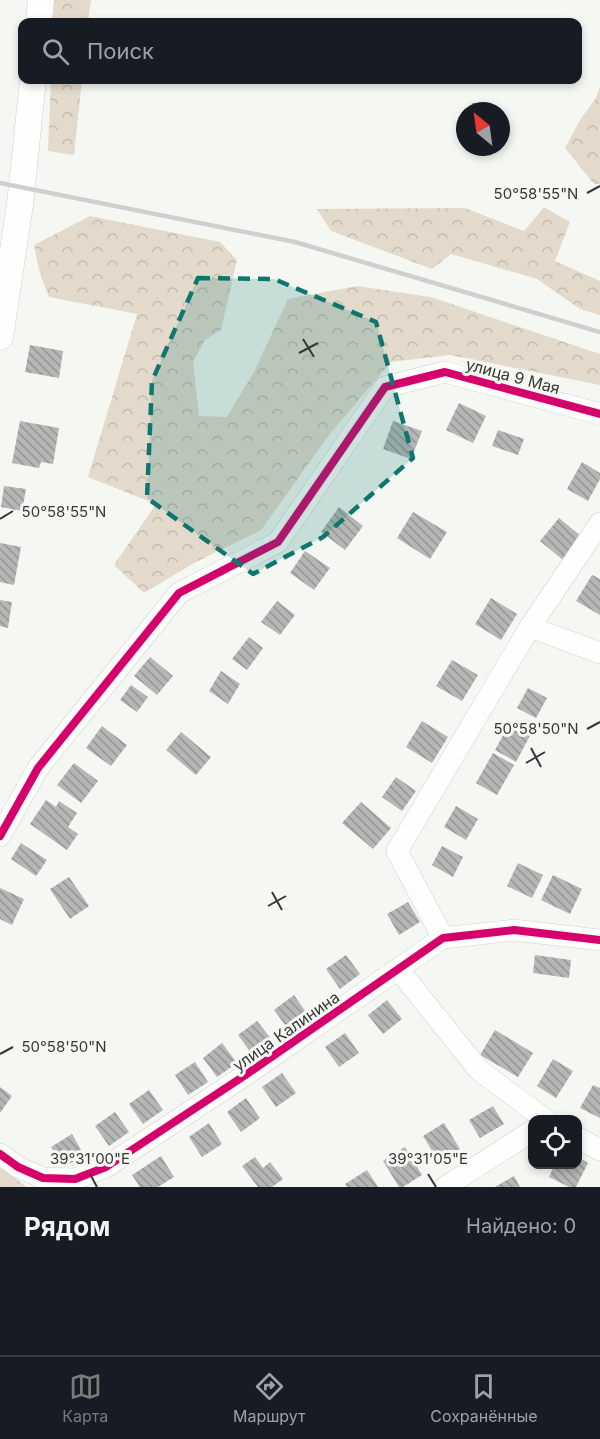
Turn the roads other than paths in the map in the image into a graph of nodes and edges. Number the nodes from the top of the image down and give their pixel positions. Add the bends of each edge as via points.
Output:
1 (41, 0) edge
2 (39, 18) edge
3 (33, 84) edge
4 (0, 338) edge
5 (600, 414) edge
6 (600, 523) edge
7 (530, 627) junction
8 (600, 653) edge
9 (0, 836) edge
10 (444, 938) junction
11 (600, 940) edge
12 (398, 969) junction
13 (541, 1115) edge
14 (528, 1134) edge
15 (582, 1140) edge
16 (600, 1150) edge
17 (0, 1154) edge
18 (445, 1187) edge

1 - 2 main road
3 - 4 main road
5 - 9 street, улица 9 Мая via 445,372 385,387 278,542 179,593 38,768
6 - 7 street
7 - 8 street
7 - 10 street via 397,850
10 - 11 street, улица Калинина via 514,930
10 - 12 street, улица Калинина
12 - 13 street via 479,1070
12 - 17 street, улица Калинина via 106,1167 75,1179 44,1178
14 - 18 street
15 - 16 street

